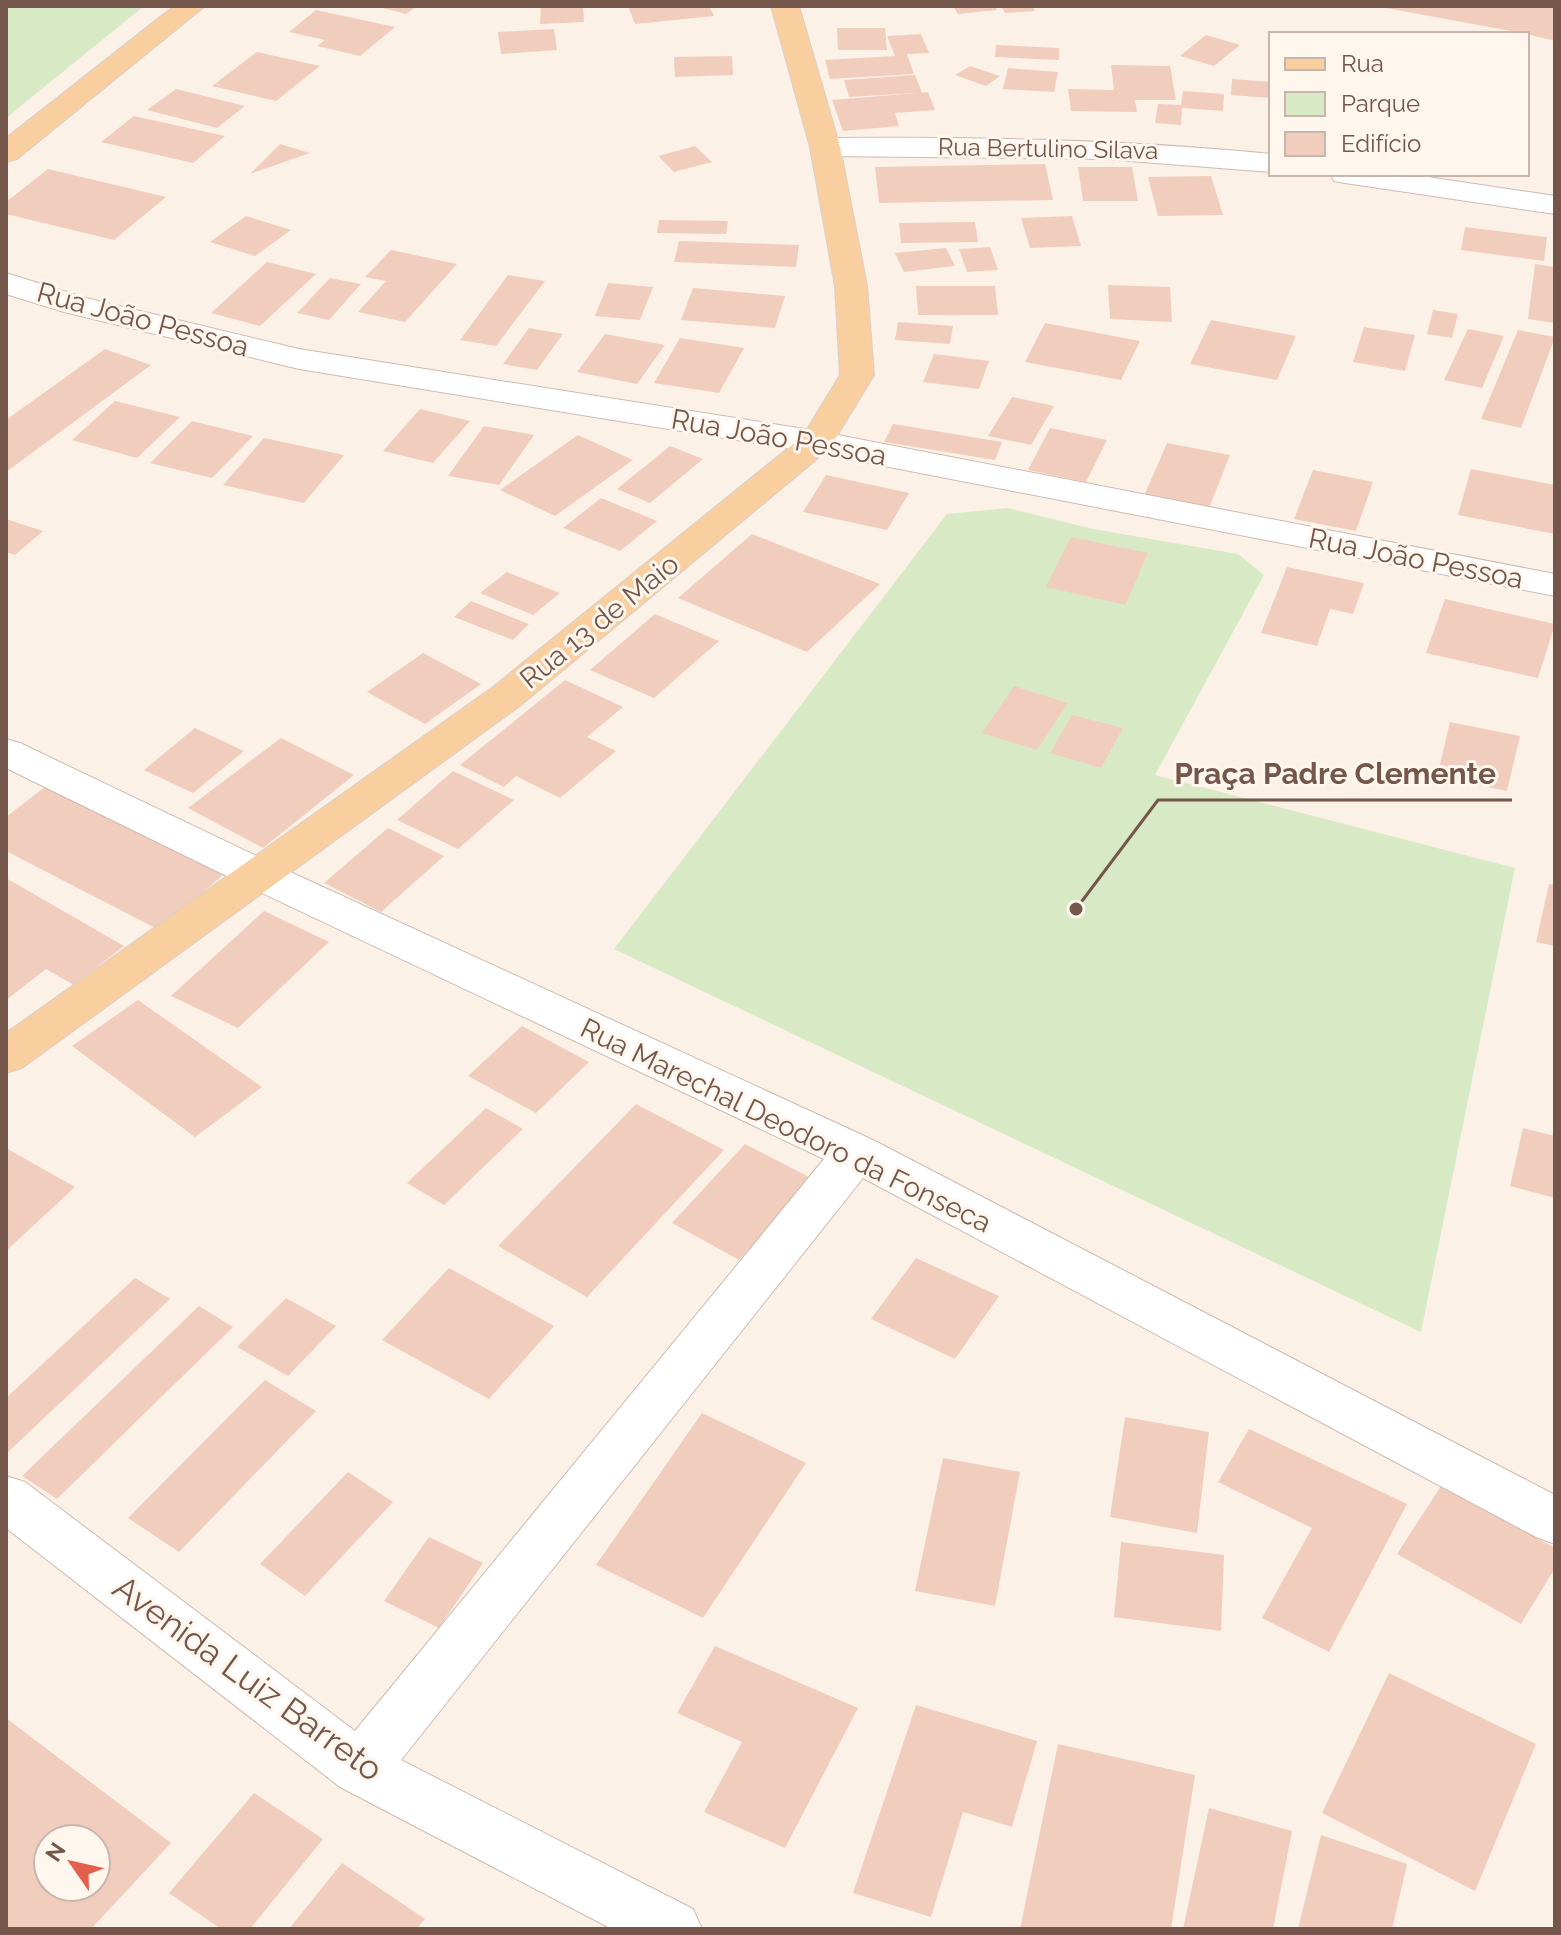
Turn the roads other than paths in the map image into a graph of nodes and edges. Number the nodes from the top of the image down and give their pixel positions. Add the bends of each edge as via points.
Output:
1 (191, 6) edge
2 (785, 6) edge
3 (825, 147) junction
4 (6, 153) edge
5 (1269, 163) edge
6 (1359, 176) edge
7 (1555, 205) edge
8 (6, 283) edge
9 (817, 442) junction
10 (1555, 585) edge
11 (6, 752) edge
12 (258, 874) junction
13 (6, 1056) edge
14 (856, 1153) junction
15 (6, 1498) edge
16 (1555, 1521) edge
17 (360, 1768) junction
18 (672, 1929) edge

1 - 4 main road
2 - 3 main road, Rua 13 de Maio
3 - 5 street, Rua Bertulino Silava via 1172,152
3 - 9 main road, Rua 13 de Maio via 851,286 857,375
6 - 7 street
8 - 9 street, Rua João Pessoa via 299,359
9 - 10 street, Rua João Pessoa
9 - 12 main road, Rua 13 de Maio via 507,696
11 - 12 street, Rua Marechal Deodoro da Fonseca
12 - 13 main road, Rua 13 de Maio
12 - 14 street, Rua Marechal Deodoro da Fonseca
14 - 16 street, Rua Marechal Deodoro da Fonseca
14 - 17 street
15 - 17 street, Avenida Luiz Barreto
17 - 18 street, Avenida Luiz Barreto

